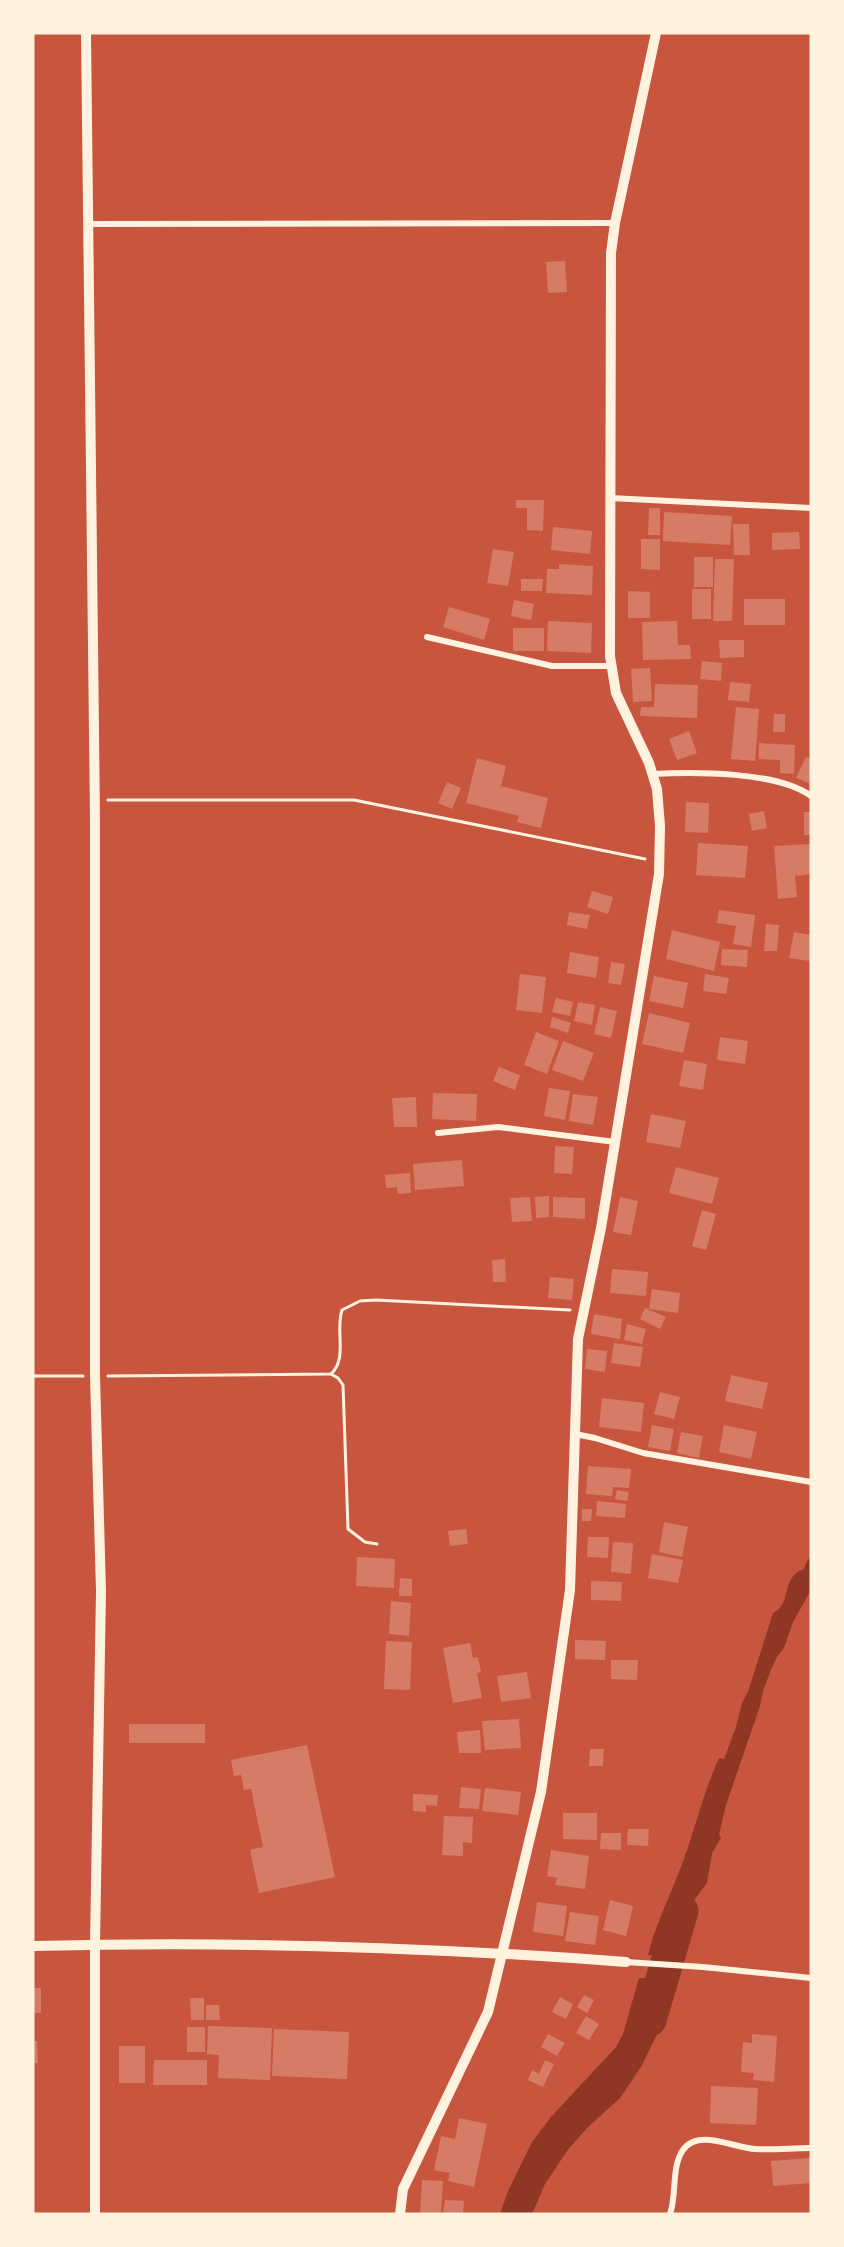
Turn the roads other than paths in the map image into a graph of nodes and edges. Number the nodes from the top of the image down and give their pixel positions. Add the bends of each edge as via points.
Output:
1 (86, 33) edge
2 (656, 33) edge
3 (615, 223) junction
4 (88, 224) junction
5 (610, 498) junction
6 (811, 508) edge
7 (427, 637) dead end
8 (612, 666) junction
9 (652, 774) junction
10 (811, 796) edge
11 (438, 1133) dead end
12 (615, 1142) junction
13 (575, 1434) junction
14 (811, 1482) edge
15 (95, 1944) junction
16 (33, 1946) edge
17 (502, 1953) junction
18 (626, 1962) joint
19 (811, 1978) edge
20 (811, 2148) edge
21 (95, 2214) edge
22 (400, 2214) edge
23 (670, 2214) edge

1 - 4 street
2 - 3 street
3 - 4 street
3 - 5 street via 611,253
4 - 15 street via 95,1376 100,1591
5 - 6 street
5 - 8 street
7 - 8 street via 552,666
8 - 9 street via 616,693
9 - 10 street via 757,778 800,788
9 - 12 street via 660,826 657,886
11 - 12 street via 498,1127
12 - 13 street via 578,1338
13 - 14 street via 643,1453
13 - 17 street via 570,1590 541,1792
15 - 16 street
15 - 17 street
15 - 21 street
17 - 18 street
17 - 22 street via 488,2012 403,2189
18 - 19 street
20 - 23 street via 753,2149 708,2139 693,2142 683,2150

